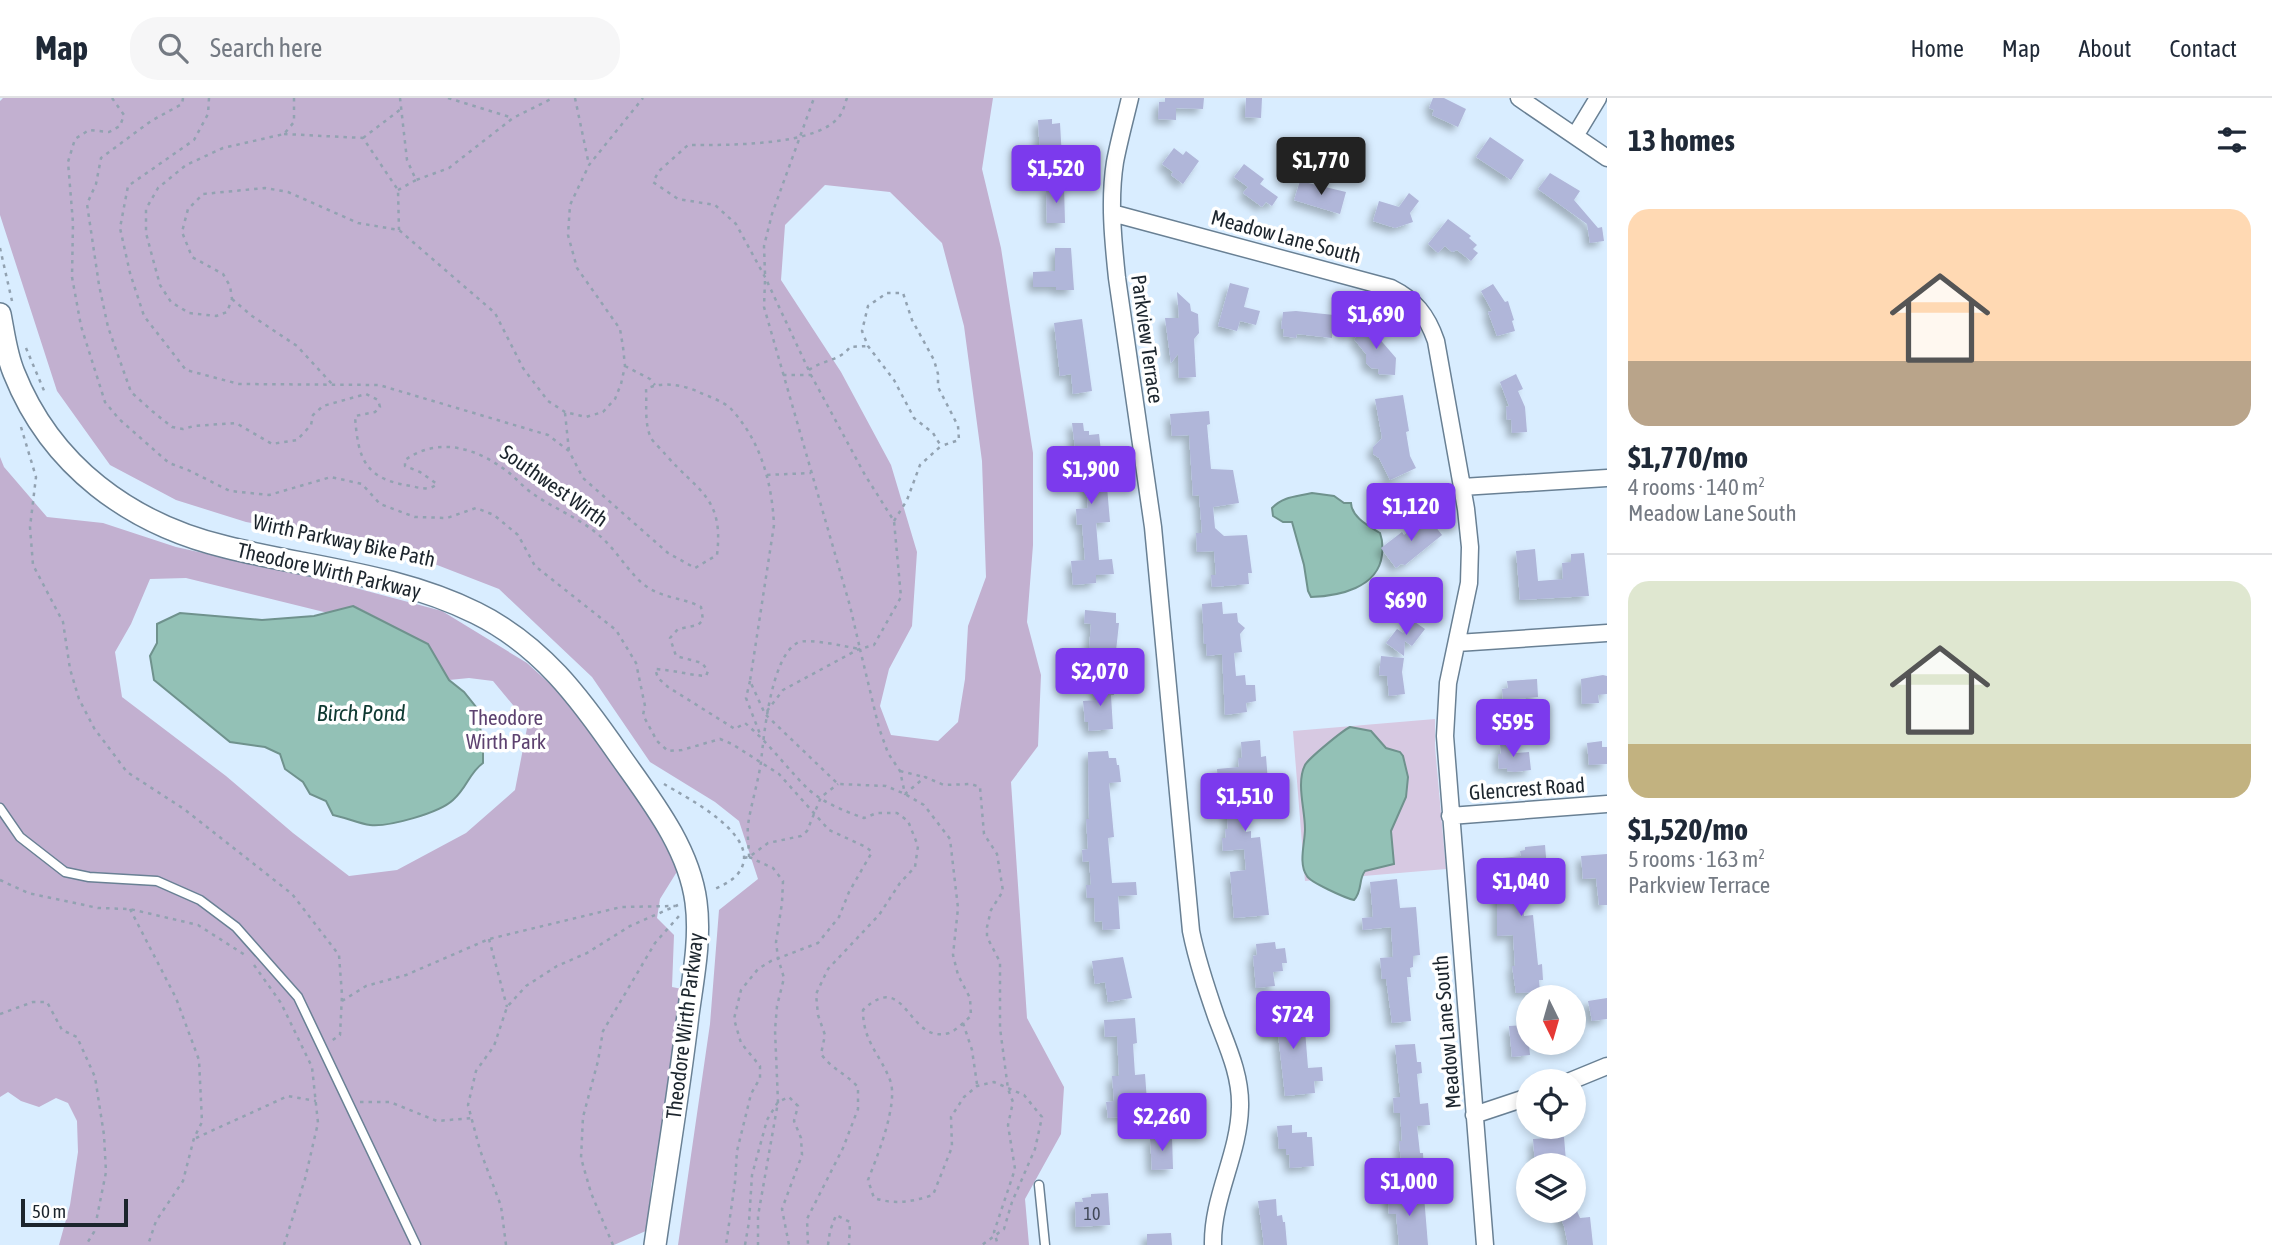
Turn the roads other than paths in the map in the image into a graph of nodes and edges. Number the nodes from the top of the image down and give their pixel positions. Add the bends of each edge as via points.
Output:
1 (1130, 98) edge
2 (1519, 98) edge
3 (1598, 98) edge
4 (1575, 136) junction
5 (1607, 158) edge
6 (1112, 214) junction
7 (7, 313) edge
8 (1607, 478) edge
9 (1462, 487) junction
10 (1607, 633) edge
11 (1457, 643) junction
12 (1607, 804) edge
13 (0, 808) edge
14 (1450, 816) junction
15 (1607, 1066) edge
16 (1586, 1075) edge
17 (1516, 1101) edge
18 (1474, 1115) junction
19 (1039, 1185) dead end
20 (416, 1245) edge
21 (655, 1245) edge
22 (1045, 1245) edge
23 (1213, 1245) edge
24 (1485, 1245) edge

1 - 6 street, Parkview Terrace via 1115,163
2 - 4 street
3 - 4 street
4 - 5 street
6 - 9 street, Meadow Lane South via 1377,283 1405,295 1426,318 1436,341
6 - 23 street, Parkview Terrace via 1116,278 1154,538 1191,931 1240,1095 1237,1139 1218,1203
7 - 21 street, Theodore Wirth Parkway via 10,374 39,423 71,462 118,503 184,534 225,547 384,579 478,614 541,657 573,690 644,789 683,854 685,902 697,940
8 - 9 street
9 - 11 street, Meadow Lane South via 1470,565
10 - 11 street
11 - 14 street, Meadow Lane South via 1445,710
12 - 14 street, Glencrest Road
13 - 20 lane via 20,837 65,872 158,881 200,901 236,927 298,997
14 - 18 street, Meadow Lane South
15 - 16 street
17 - 18 street
18 - 24 street, Meadow Lane South
19 - 22 lane

